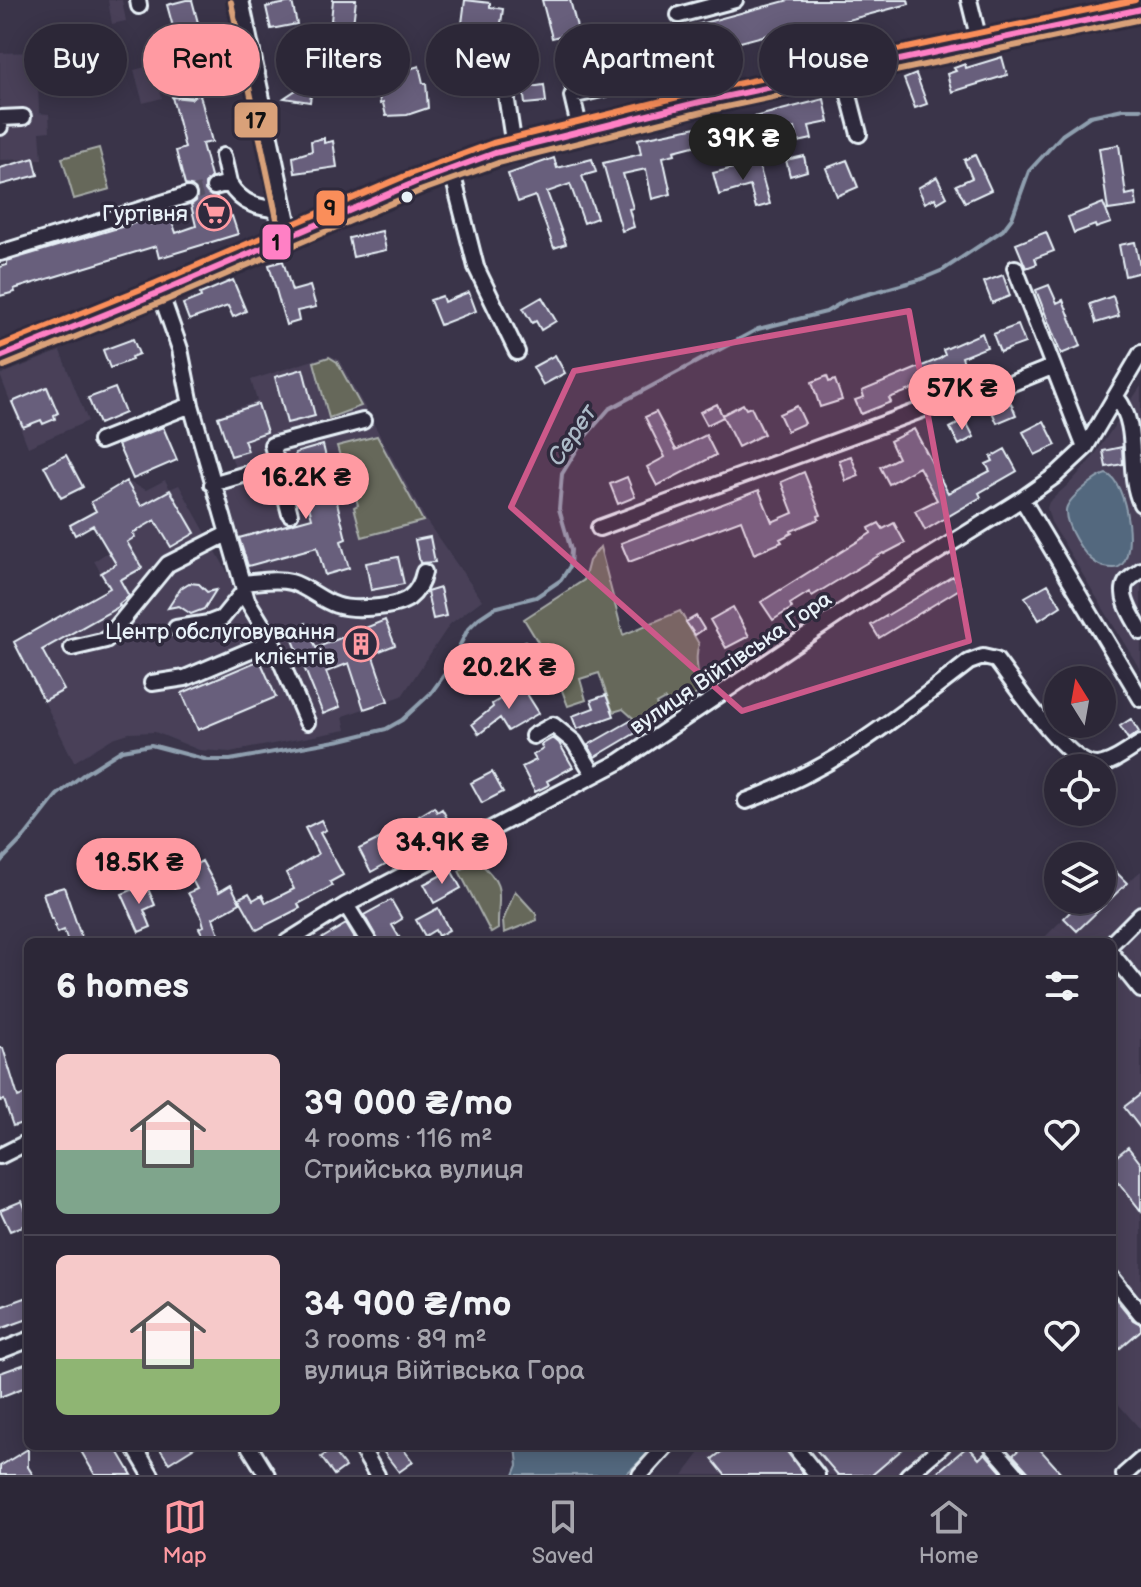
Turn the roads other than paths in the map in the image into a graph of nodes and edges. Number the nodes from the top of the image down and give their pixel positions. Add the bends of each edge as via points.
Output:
1 (241, 0) edge
2 (735, 0) edge
3 (969, 0) edge
4 (1132, 7) edge
5 (679, 15) dead end
6 (246, 24) edge
7 (980, 44) junction
8 (897, 61) edge
9 (260, 88) edge
10 (759, 90) edge
11 (506, 96) edge
12 (849, 96) edge
13 (675, 108) junction
14 (23, 117) dead end
15 (0, 127) edge
16 (580, 130) junction
17 (859, 134) dead end
18 (514, 147) junction
19 (223, 156) dead end
20 (451, 168) junction
21 (229, 183) junction
22 (214, 187) tunnel mouth
23 (188, 195) tunnel mouth
24 (285, 211) junction
25 (291, 236) junction
26 (0, 253) edge
27 (1015, 268) dead end
28 (160, 292) junction
29 (517, 352) dead end
30 (1141, 353) edge
31 (0, 357) edge
32 (1052, 367) junction
33 (1117, 398) junction
34 (191, 405) junction
35 (363, 421) dead end
36 (100, 441) dead end
37 (1085, 448) junction
38 (277, 465) junction
39 (212, 484) junction
40 (1022, 499) junction
41 (1141, 504) edge
42 (290, 514) dead end
43 (599, 528) dead end
44 (227, 534) junction
45 (1141, 570) edge
46 (424, 572) dead end
47 (243, 587) junction
48 (176, 628) dead end
49 (1141, 632) edge
50 (272, 641) junction
51 (72, 648) dead end
52 (152, 683) dead end
53 (1141, 699) edge
54 (307, 722) dead end
55 (533, 736) dead end
56 (1141, 743) edge
57 (594, 775) junction
58 (746, 801) dead end
59 (346, 905) junction
60 (1141, 914) edge
61 (293, 938) edge
62 (367, 938) edge
63 (1116, 939) edge
64 (1116, 959) edge
65 (1141, 990) edge
66 (24, 1144) edge
67 (0, 1156) edge
68 (1116, 1283) edge
69 (1141, 1314) edge
70 (24, 1342) edge
71 (0, 1351) edge
72 (136, 1450) edge
73 (251, 1450) edge
74 (362, 1450) edge
75 (662, 1450) edge
76 (797, 1450) edge
77 (937, 1450) edge
78 (995, 1450) edge
79 (1141, 1460) edge
80 (151, 1475) edge
81 (267, 1475) edge
82 (377, 1475) edge
83 (640, 1475) edge
84 (817, 1475) edge
85 (908, 1475) edge
86 (1017, 1475) edge
87 (1124, 1475) edge

1 - 6 street
2 - 5 street
3 - 7 street
4 - 7 main road
7 - 8 main road
9 - 24 street
10 - 13 main road
11 - 18 street
12 - 17 street
13 - 16 main road
13 - 16 street via 667,73 654,76 572,96
14 - 15 street via 1,118
16 - 18 main road
18 - 20 main road
19 - 21 street
20 - 25 main road
20 - 29 street via 476,267
21 - 22 street
21 - 24 street via 237,196 255,207
23 - 26 street
24 - 25 street
25 - 28 main road
27 - 32 street
28 - 31 main road
28 - 34 street via 180,349
30 - 33 street, вулиця Війтівська Гора
32 - 37 street
32 - 43 street
33 - 37 street, вулиця Війтівська Гора
33 - 41 street via 1129,419
34 - 36 street
34 - 39 street
35 - 38 street via 272,445
37 - 40 street, вулиця Війтівська Гора
38 - 39 street
38 - 42 street
39 - 44 street
40 - 53 street
40 - 57 street, вулиця Війтівська Гора
44 - 47 street
44 - 51 street via 168,564 106,640
45 - 49 street via 1124,590
46 - 47 street via 417,590 404,601 364,609 333,605 289,581
47 - 48 street via 222,618
47 - 50 street
50 - 52 street via 185,678
50 - 54 street
55 - 57 street via 553,725 574,742
56 - 58 street via 1110,761 1080,761 1050,732 996,660 983,657 969,662 868,740 790,785
57 - 59 street, вулиця Війтівська Гора
59 - 61 street, вулиця Війтівська Гора
59 - 62 street
60 - 63 street
64 - 65 street
66 - 67 street
68 - 69 street
70 - 71 street
72 - 80 street
73 - 81 street
74 - 82 street
75 - 83 street
76 - 84 street
77 - 85 street
78 - 86 street
79 - 87 street

